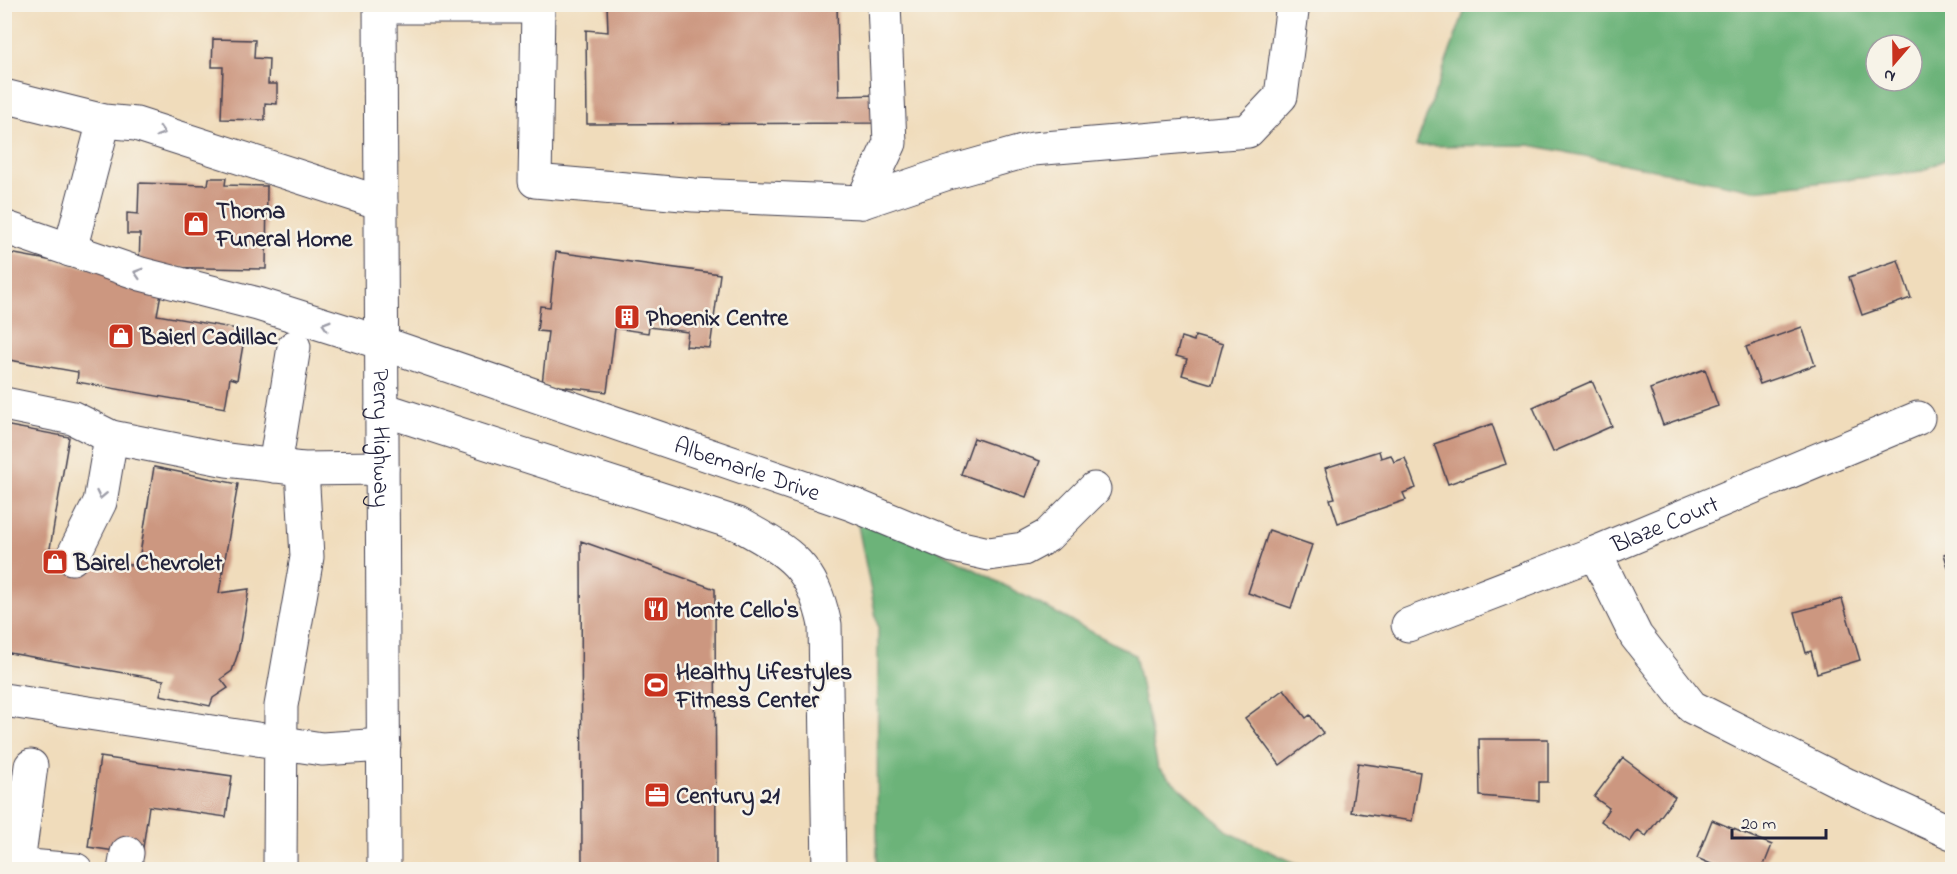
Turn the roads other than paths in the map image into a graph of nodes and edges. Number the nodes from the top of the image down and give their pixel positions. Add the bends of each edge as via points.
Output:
1 (884, 4) edge
2 (1293, 4) edge
3 (380, 6) edge
4 (538, 6) edge
5 (4, 96) edge
6 (104, 121) junction
7 (862, 202) junction
8 (381, 203) junction
9 (4, 227) edge
10 (70, 250) junction
11 (382, 343) junction
12 (294, 347) dead end
13 (4, 404) edge
14 (382, 409) junction
15 (1918, 418) dead end
16 (111, 437) junction
17 (288, 468) junction
18 (382, 468) junction
19 (1094, 489) dead end
20 (1595, 553) junction
21 (72, 558) dead end
22 (1408, 625) dead end
23 (4, 700) edge
24 (280, 742) junction
25 (384, 745) junction
26 (31, 766) dead end
27 (1953, 833) edge
28 (76, 870) edge
29 (280, 870) edge
30 (384, 870) edge
31 (829, 870) edge

1 - 7 main road via 890,143
2 - 7 main road via 1281,96 1248,131 1033,150
3 - 4 main road
3 - 8 main road, Perry Highway
4 - 7 main road via 535,181 694,195
5 - 6 main road
6 -> 8 main road via 136,124
6 - 10 main road
8 - 11 main road, Perry Highway
9 - 10 main road, Albemarle Drive
11 -> 10 main road, Albemarle Drive
11 - 14 main road, Perry Highway
11 - 19 main road, Albemarle Drive via 854,505 953,546 989,554 1023,549 1047,536
12 - 17 main road
13 - 16 main road via 73,418
14 - 18 main road, Perry Highway
14 - 31 main road via 738,524 782,549 807,573 819,595 825,625
15 - 20 main road, Blaze Court
16 - 17 main road
16 -> 21 main road via 100,502
17 - 18 main road
17 - 24 main road via 307,557 281,705
18 - 25 main road, Perry Highway
20 - 22 main road, Blaze Court
20 - 27 main road via 1636,636 1692,707
23 - 24 main road
24 - 25 main road via 322,749
24 - 29 main road
25 - 30 main road, Perry Highway
26 - 28 main road via 19,856 29,866

